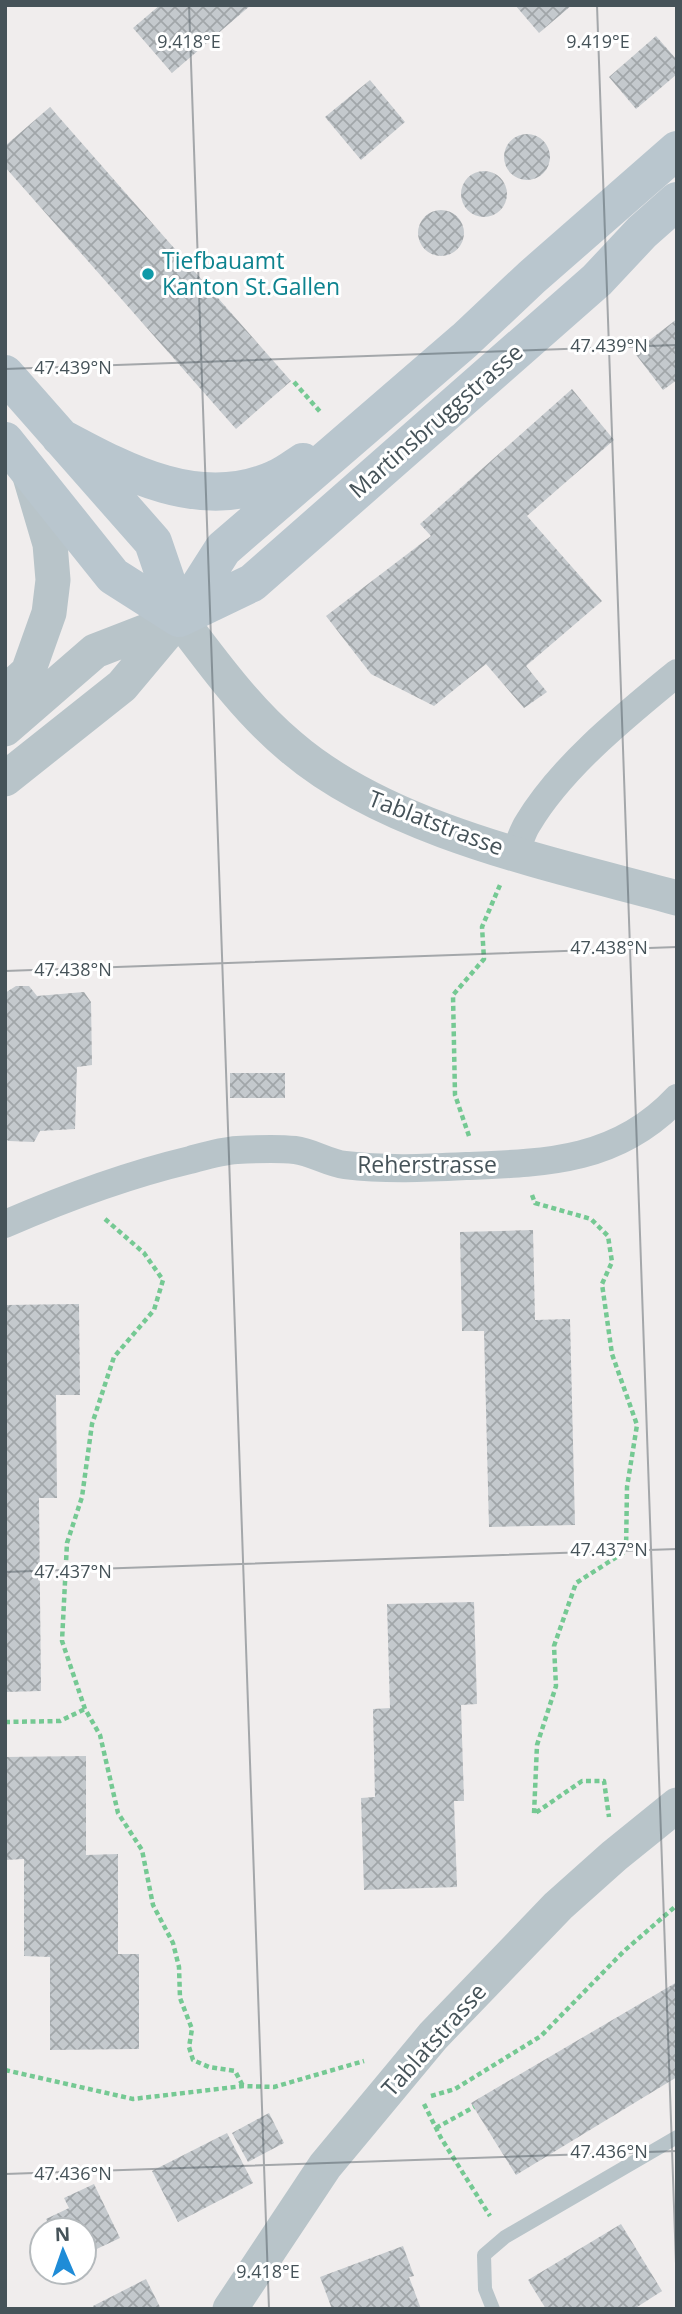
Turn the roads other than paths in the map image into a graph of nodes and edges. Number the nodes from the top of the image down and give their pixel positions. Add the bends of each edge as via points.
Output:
1 (677, 150) edge
2 (677, 201) edge
3 (5, 374) edge
4 (367, 423) junction
5 (60, 437) junction
6 (16, 454) edge
7 (178, 618) junction
8 (677, 673) edge
9 (5, 693) edge
10 (5, 729) edge
11 (5, 779) edge
12 (515, 853) junction
13 (677, 898) edge
14 (677, 1098) edge
15 (5, 1224) edge
16 (677, 1805) edge
17 (677, 2137) edge
18 (230, 2309) edge
19 (493, 2309) edge

1 - 4 main road, Martinsbruggstrasse
2 - 7 main road, Martinsbruggstrasse via 597,280 252,583
3 - 5 main road
4 - 5 main road, Martinsbruggstrasse via 275,480 232,491 192,490 151,481
4 - 7 main road, Martinsbruggstrasse via 223,549
5 - 7 main road via 153,542
6 - 7 main road via 113,576
6 - 9 street via 50,544 53,579 49,613 28,672
7 - 10 street, Martinsbruggstrasse via 95,652
7 - 11 street, Martinsbruggstrasse via 122,686
7 - 12 street, Tablatstrasse via 220,673 291,748 355,791 419,821
8 - 12 street via 608,730 549,794 527,825
12 - 13 street, Tablatstrasse
14 - 15 street, Reherstrasse via 631,1135 594,1152 525,1165 401,1169 342,1165 296,1150 234,1150 93,1188
16 - 18 street, Tablatstrasse via 558,1906 433,2036 325,2166
17 - 19 lane via 505,2237 484,2255 485,2289

